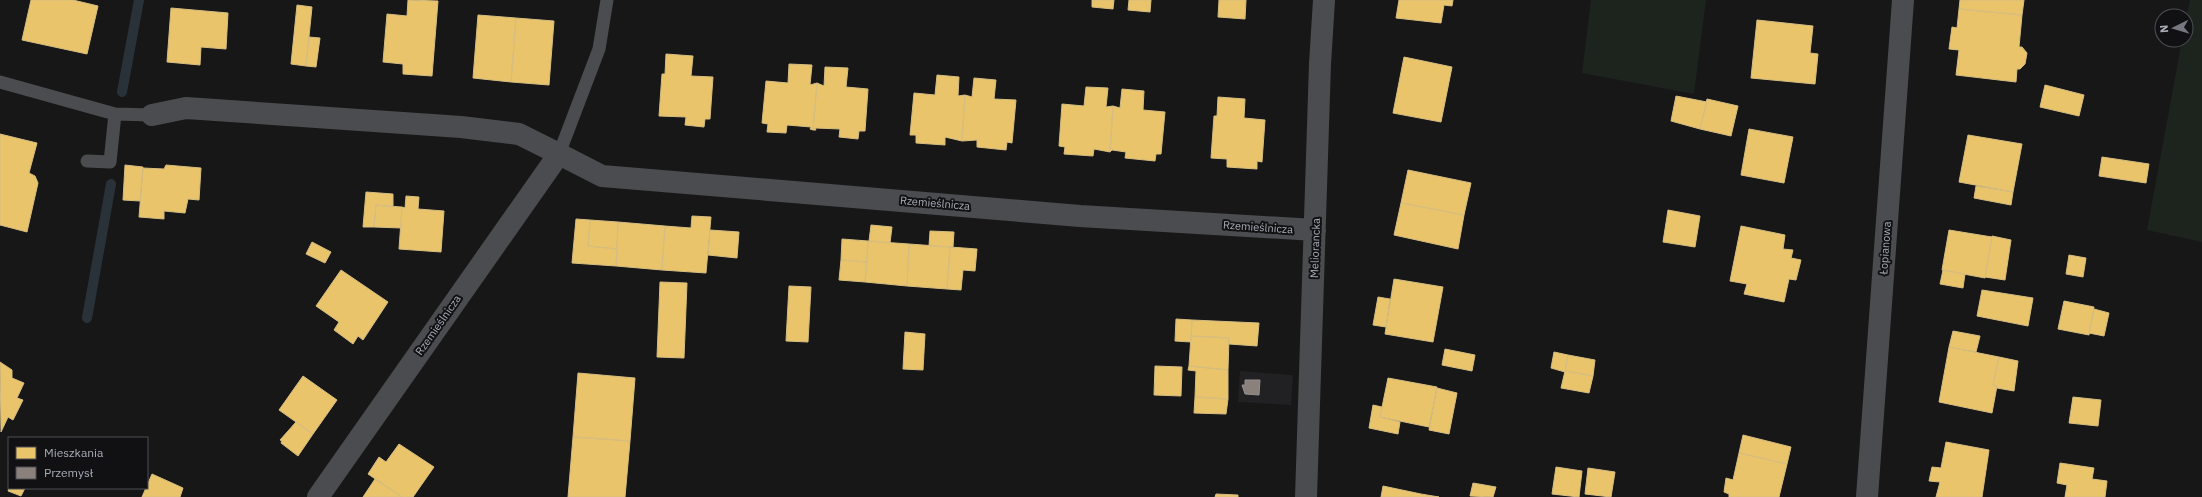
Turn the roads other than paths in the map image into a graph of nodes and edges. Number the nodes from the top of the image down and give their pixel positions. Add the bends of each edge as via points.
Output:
1 (607, 0) edge
2 (1324, 0) edge
3 (1903, 0) edge
4 (0, 82) edge
5 (115, 114) junction
6 (152, 115) joint
7 (559, 154) junction
8 (88, 160) dead end
9 (1315, 230) junction
10 (318, 497) edge
11 (1306, 497) edge
12 (1867, 497) edge

1 - 7 lane via 599,49
2 - 9 street, Meliorancka
3 - 12 street, Łopianowa
4 - 5 lane
5 - 6 lane
5 - 8 lane via 110,162
6 - 7 street, Rzemieślnicza via 186,108 461,127 519,134
7 - 9 street, Rzemieślnicza via 602,176 1080,216
7 - 10 street, Rzemieślnicza
9 - 11 street, Meliorancka

